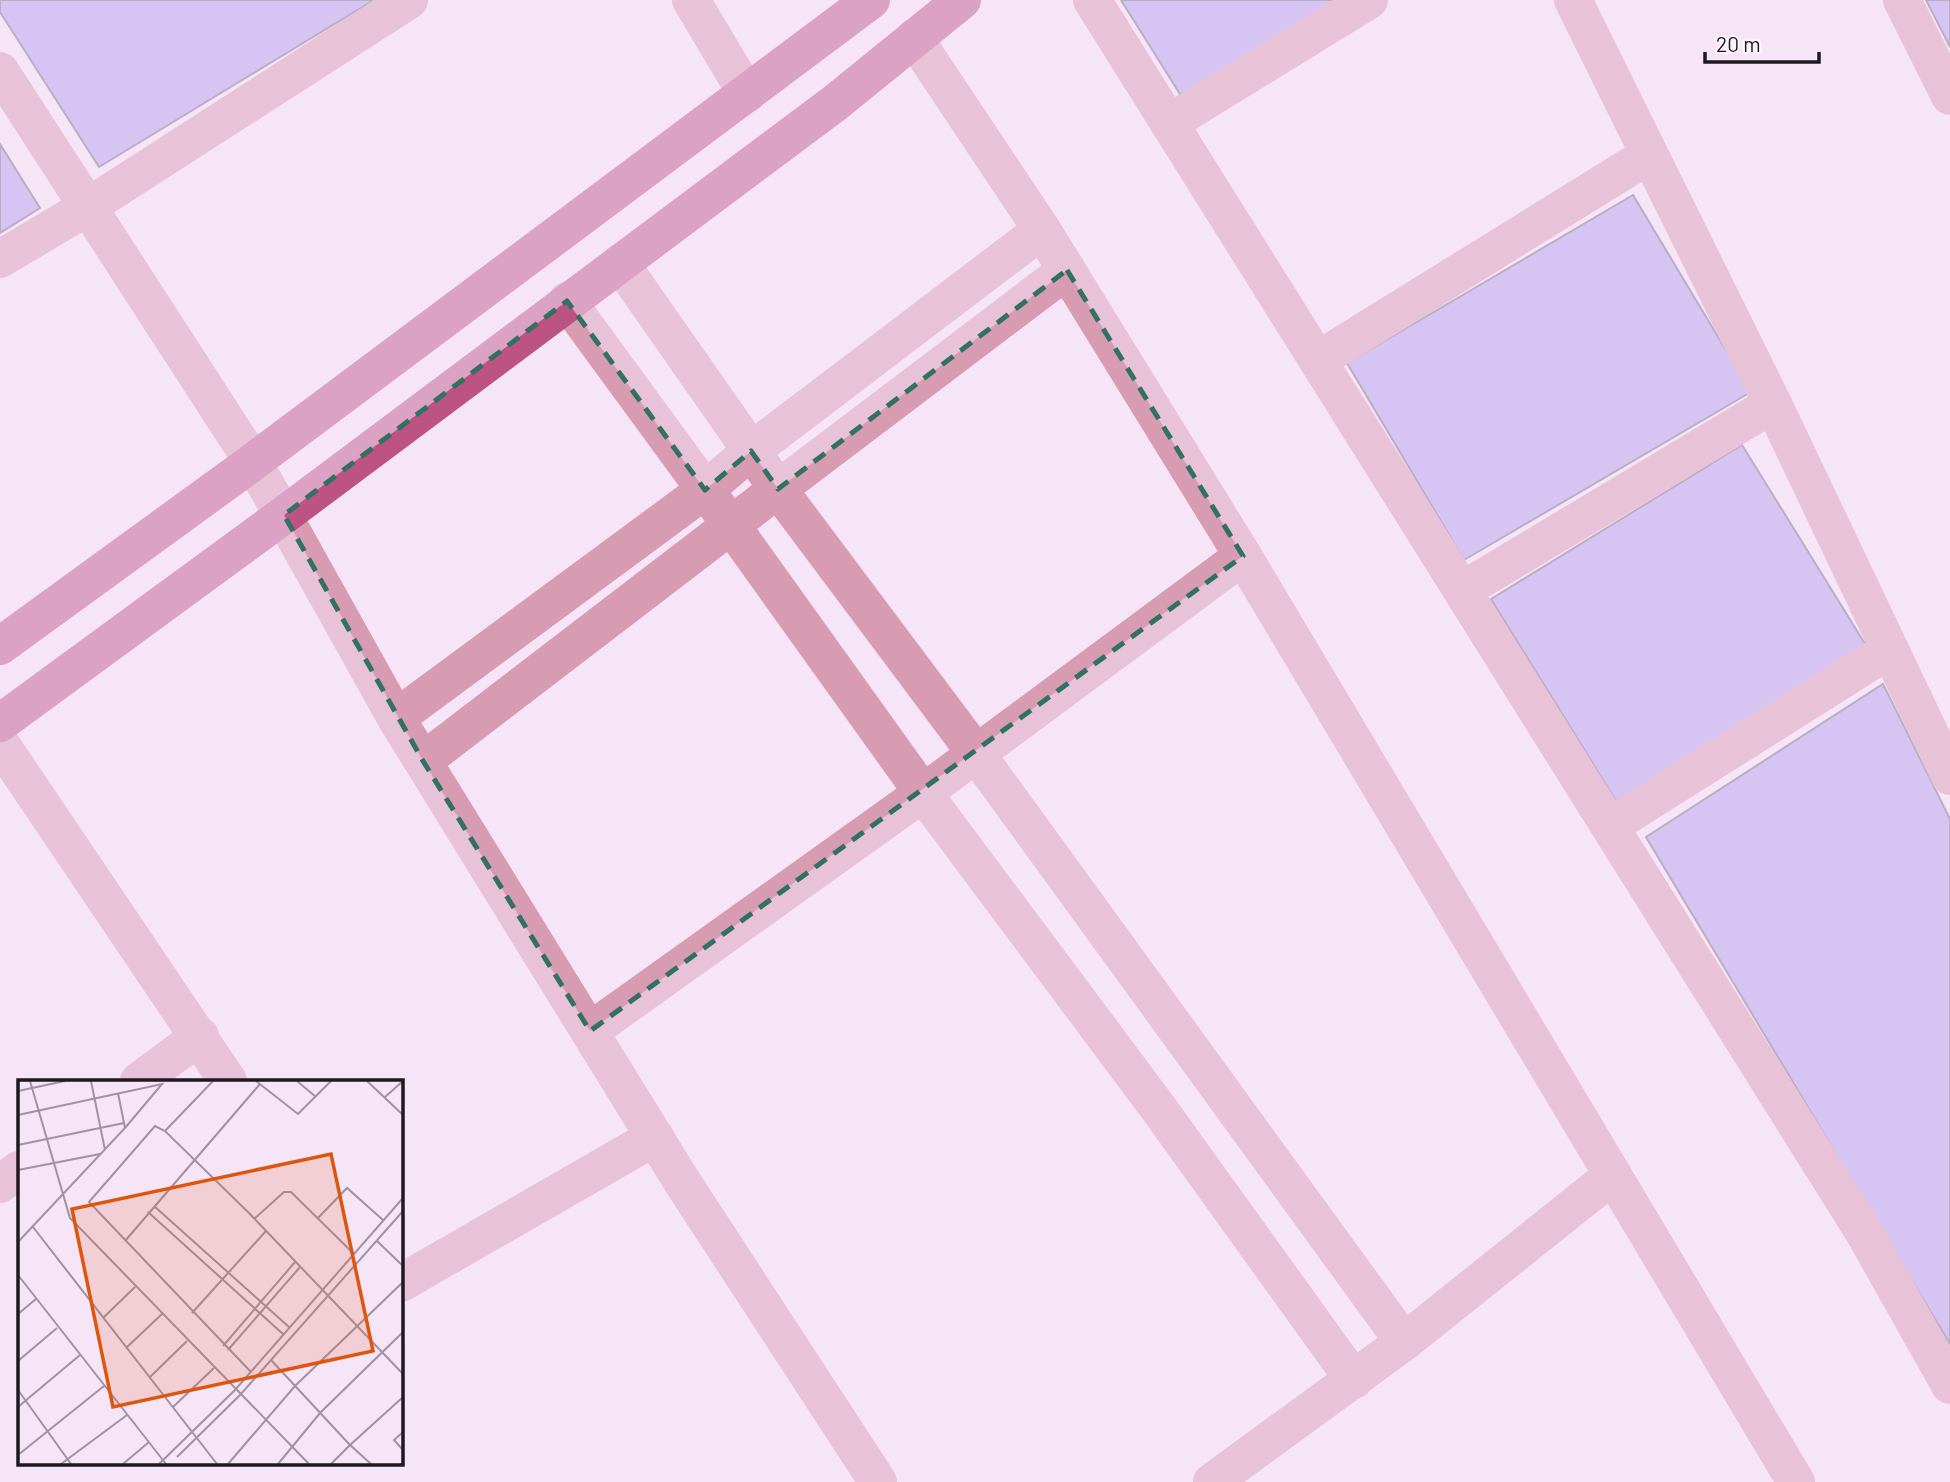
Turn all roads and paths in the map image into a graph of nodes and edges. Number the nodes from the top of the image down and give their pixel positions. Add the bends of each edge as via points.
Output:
1 (408, 0) edge
2 (691, 0) edge
3 (872, 0) edge
4 (962, 0) edge
5 (1092, 0) edge
6 (1369, 0) edge
7 (1573, 0) edge
8 (1902, 0) edge
9 (914, 38) junction
10 (0, 71) edge
11 (747, 94) junction
12 (1950, 96) edge
13 (1169, 123) junction
14 (1649, 155) junction
15 (89, 206) junction
16 (1042, 230) junction
17 (0, 259) edge
18 (620, 263) junction
19 (1067, 270) junction
20 (567, 301) junction
21 (1318, 360) junction
22 (1773, 404) junction
23 (751, 451) junction
24 (253, 462) junction
25 (778, 489) junction
26 (705, 490) junction
27 (284, 515) junction
28 (731, 525) junction
29 (1243, 556) junction
30 (1463, 590) junction
31 (0, 646) edge
32 (1889, 650) junction
33 (396, 718) junction
34 (0, 723) edge
35 (0, 743) edge
36 (975, 752) junction
37 (423, 761) junction
38 (1950, 776) edge
39 (923, 793) junction
40 (1610, 826) junction
41 (590, 1031) junction
42 (200, 1036) junction
43 (140, 1080) edge
44 (227, 1080) edge
45 (655, 1137) junction
46 (18, 1171) edge
47 (1614, 1175) junction
48 (0, 1184) edge
49 (402, 1282) edge
50 (1404, 1342) junction
51 (1354, 1380) junction
52 (1950, 1385) edge
53 (878, 1482) edge
54 (1212, 1482) edge
55 (1796, 1482) edge

1 - 15 street
2 - 11 street
3 - 11 main road
4 - 9 main road
5 - 13 street
6 - 13 street
7 - 14 street
8 - 12 street
9 - 16 street
9 - 18 main road via 835,103
10 - 15 street
11 - 24 main road
13 - 21 street
14 - 21 street
14 - 22 street
15 - 17 street
15 - 24 street
16 - 19 street
16 - 23 street
18 - 20 main road
18 - 23 street
19 - 25 street
19 - 29 street
20 - 26 street
20 - 27 main road
21 - 30 street
22 - 30 street
22 - 32 street
23 - 25 street
23 - 26 street
24 - 27 street
24 - 31 main road
25 - 28 street
25 - 36 street
26 - 28 street
26 - 33 street
27 - 33 street
27 - 34 main road
28 - 37 street
28 - 39 street
29 - 36 street
29 - 47 street
30 - 40 street
32 - 38 street
32 - 40 street
33 - 37 street
35 - 42 street
36 - 39 street
36 - 50 street
37 - 41 street
39 - 41 street
39 - 51 street
40 - 52 street via 1865,1234
41 - 45 street
42 - 43 street
42 - 44 street
45 - 49 street
45 - 53 street
46 - 48 street
47 - 50 street
47 - 55 street
50 - 51 street
51 - 54 street

